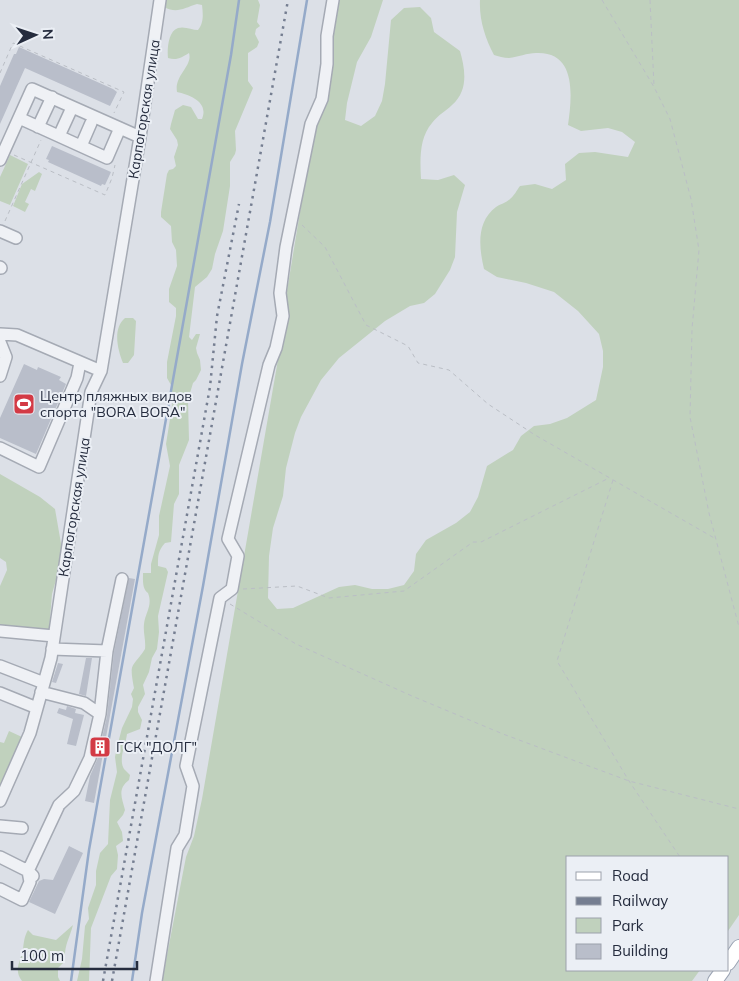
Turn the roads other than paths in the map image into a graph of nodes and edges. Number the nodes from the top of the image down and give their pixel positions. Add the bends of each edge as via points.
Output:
1 (160, 0) edge
2 (334, 0) edge
3 (52, 97) junction
4 (70, 112) dead end
5 (19, 118) junction
6 (91, 123) dead end
7 (115, 126) junction
8 (42, 129) junction
9 (59, 136) junction
10 (140, 137) junction
11 (81, 146) junction
12 (2, 156) edge
13 (0, 231) edge
14 (16, 238) dead end
15 (0, 334) edge
16 (0, 342) edge
17 (80, 363) junction
18 (101, 371) junction
19 (0, 376) edge
20 (0, 448) edge
21 (122, 579) dead end
22 (0, 631) edge
23 (54, 636) junction
24 (52, 649) junction
25 (107, 652) junction
26 (0, 666) edge
27 (42, 687) junction
28 (0, 693) edge
29 (37, 708) junction
30 (100, 714) junction
31 (0, 801) edge
32 (0, 826) edge
33 (22, 828) dead end
34 (0, 857) edge
35 (32, 874) junction
36 (0, 890) edge
37 (739, 947) edge
38 (729, 962) edge
39 (156, 981) edge

1 - 10 street, Карпогорская улица
2 - 39 street via 327,36 322,99 311,124 286,247 280,293 283,316 228,539 238,556 232,589 220,598 186,766 193,786 185,835 176,848
3 - 5 street via 32,88
3 - 7 street
3 - 8 street
4 - 9 street
5 - 8 street
5 - 12 street
6 - 11 street
7 - 10 street
7 - 11 street via 107,158
8 - 9 street
9 - 11 street
10 - 18 street, Карпогорская улица
13 - 14 street
15 - 17 street via 16,335
16 - 19 street via 6,357
17 - 18 street
17 - 20 street via 77,378 40,468
18 - 23 street, Карпогорская улица via 92,392
21 - 25 street
22 - 23 street
23 - 24 street, Карпогорская улица
24 - 25 street
24 - 27 street, Карпогорская улица
25 - 30 street
26 - 27 street
27 - 29 street, Карпогорская улица
27 - 30 street via 84,703
28 - 29 street
29 - 31 street, Карпогорская улица via 30,733
30 - 35 street via 90,758 74,791 59,805
32 - 33 street
34 - 35 street
35 - 36 street via 22,900
37 - 38 main road

